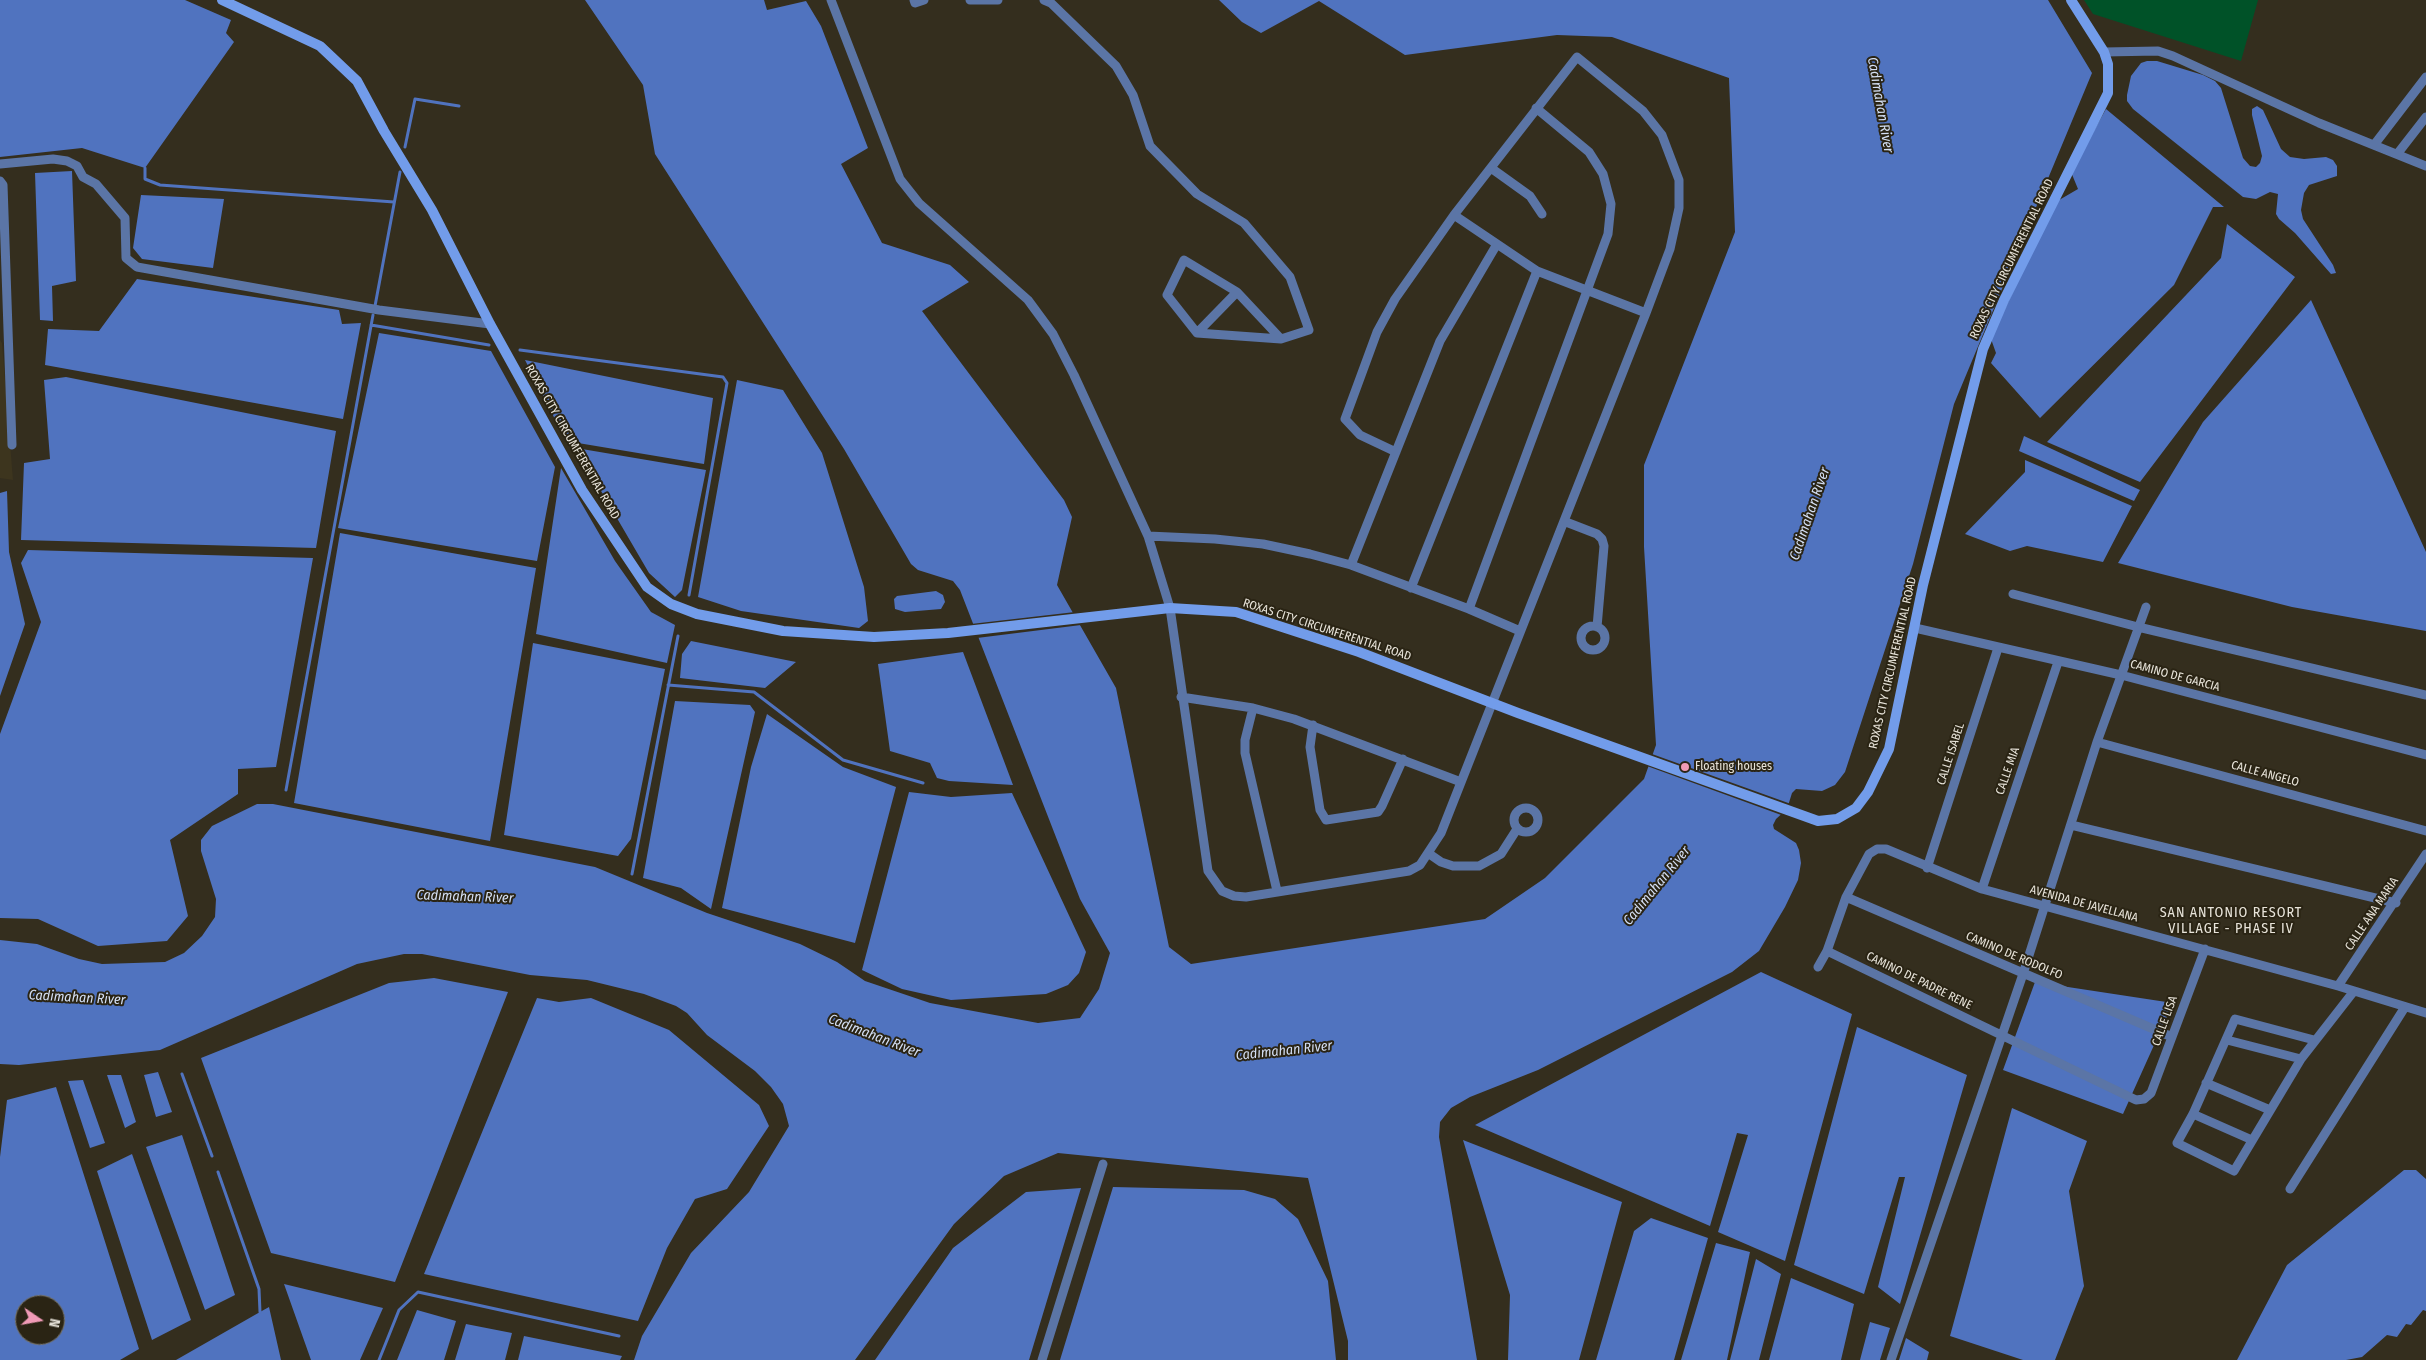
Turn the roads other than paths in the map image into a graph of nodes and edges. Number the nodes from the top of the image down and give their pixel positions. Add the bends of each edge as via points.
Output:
1 (222, 0) edge
2 (832, 0) edge
3 (914, 0) edge
4 (924, 0) edge
5 (970, 0) edge
6 (998, 0) edge
7 (1044, 0) edge
8 (2072, 0) edge
9 (2104, 52) junction
10 (2426, 77) edge
11 (1536, 108) junction
12 (2426, 117) edge
13 (2374, 145) junction
14 (2398, 153) junction
15 (0, 164) edge
16 (2426, 166) edge
17 (1491, 168) junction
18 (0, 181) edge
19 (1542, 214) dead end
20 (1454, 215) junction
21 (1, 225) edge
22 (1497, 244) junction
23 (1537, 271) junction
24 (1587, 291) junction
25 (1237, 292) junction
26 (1646, 313) junction
27 (490, 324) junction
28 (1197, 333) junction
29 (1281, 339) junction
30 (12, 445) dead end
31 (1396, 452) junction
32 (1566, 522) junction
33 (1148, 536) junction
34 (1351, 565) junction
35 (1411, 588) junction
36 (2013, 594) dead end
37 (2146, 607) dead end
38 (1170, 608) junction
39 (1469, 609) junction
40 (1597, 627) dead end
41 (2138, 627) junction
42 (1916, 628) junction
43 (1520, 631) junction
44 (1998, 648) junction
45 (2058, 662) junction
46 (2121, 675) junction
47 (2426, 695) edge
48 (1182, 697) junction
49 (1492, 702) junction
50 (1252, 708) junction
51 (1313, 725) junction
52 (2097, 742) junction
53 (2426, 755) edge
54 (1403, 759) junction
55 (1461, 782) junction
56 (2070, 826) junction
57 (1517, 829) dead end
58 (2426, 831) edge
59 (1428, 852) junction
60 (2426, 854) edge
61 (1927, 868) junction
62 (1982, 889) junction
63 (1277, 891) junction
64 (1846, 897) junction
65 (2396, 903) junction
66 (2045, 906) junction
67 (2205, 949) junction
68 (1827, 950) junction
69 (1818, 967) dead end
70 (2023, 974) junction
71 (2346, 988) junction
72 (2405, 1007) junction
73 (2426, 1013) edge
74 (2001, 1034) junction
75 (2172, 1037) junction
76 (2228, 1040) junction
77 (2314, 1040) junction
78 (2301, 1059) junction
79 (2206, 1083) junction
80 (2144, 1099) joint
81 (2270, 1110) junction
82 (2193, 1114) junction
83 (2252, 1140) junction
84 (1103, 1164) dead end
85 (2290, 1190) dead end
86 (1042, 1360) edge
87 (1891, 1360) edge

1 - 27 main road, ROXAS CITY CIRCUMFERENTIAL ROAD via 320,46 357,81 432,210
2 - 33 street via 900,179 919,203 1028,300 1053,334
3 - 4 street via 915,3
5 - 6 street
7 - 29 street via 1051,2 1116,66 1133,95 1150,146 1197,194 1244,223 1290,277 1309,330
8 - 9 main road, ROXAS CITY CIRCUMFERENTIAL ROAD
9 - 13 street via 2158,51 2173,56
9 - 42 main road, ROXAS CITY CIRCUMFERENTIAL ROAD via 2108,64 2108,93 2004,300 1983,349 1925,577
10 - 13 street
11 - 17 street
11 - 24 street via 1589,152 1603,174 1611,204 1608,234
11 - 26 street via 1577,57 1643,111 1662,135 1680,180 1679,208 1670,249
12 - 14 street
13 - 14 street
14 - 16 street
15 - 27 street via 53,159 68,160 77,166 83,177 96,184 125,218 126,258 137,267 379,310
17 - 19 street via 1530,196
17 - 20 street
18 - 21 street via 3,185
20 - 22 street
20 - 31 street via 1395,299 1377,332 1345,419 1360,435
21 - 30 street via 10,344
22 - 23 street
22 - 31 street via 1440,341
23 - 24 street
23 - 35 street
24 - 26 street
24 - 39 street
25 - 28 street
25 - 28 street via 1184,260 1167,296
25 - 29 street
26 - 32 street
27 - 38 main road, ROXAS CITY CIRCUMFERENTIAL ROAD via 582,490 647,587 670,604 697,614 783,631 874,637 948,633
28 - 29 street
31 - 34 street
32 - 40 street via 1602,539
32 - 43 street
33 - 34 street via 1264,544
33 - 38 street
34 - 35 street
35 - 39 street
36 - 41 street
37 - 41 street
38 - 48 street
38 - 49 main road, ROXAS CITY CIRCUMFERENTIAL ROAD via 1236,612 1359,652
39 - 43 street
41 - 46 street
41 - 47 street
42 - 44 street, CAMINO DE GARCIA
42 - 49 main road, ROXAS CITY CIRCUMFERENTIAL ROAD via 1889,749 1868,792 1856,808 1837,820 1818,821
43 - 49 street
44 - 45 street, CAMINO DE GARCIA
44 - 61 street, CALLE ISABEL
45 - 46 street, CAMINO DE GARCIA
45 - 62 street, CALLE MIA
46 - 52 street
46 - 53 street, CAMINO DE GARCIA
48 - 50 street
48 - 63 street via 1208,872 1222,891 1234,896
49 - 55 street
50 - 51 street
50 - 63 street via 1245,740 1246,753
51 - 54 street
51 - 54 street via 1310,747 1320,810 1326,820 1378,812
52 - 56 street
52 - 58 street, CALLE ANGELO
54 - 55 street
55 - 59 street via 1441,833
56 - 65 street
56 - 66 street
57 - 59 street via 1501,854 1479,866 1453,866
59 - 63 street via 1420,865 1408,871
60 - 65 street, CALLE ANA MARIA
61 - 62 street, AVENIDA DE JAVELLANA
61 - 64 street, AVENIDA DE JAVELLANA via 1877,849 1869,854
62 - 66 street, AVENIDA DE JAVELLANA
64 - 68 street
64 - 70 street, CAMINO DE RODOLFO
65 - 71 street, CALLE ANA MARIA
66 - 67 street, AVENIDA DE JAVELLANA
66 - 70 street
67 - 71 street, AVENIDA DE JAVELLANA
67 - 75 street, CALLE LISA
68 - 69 street
68 - 74 street, CAMINO DE PADRE RENE
70 - 74 street
70 - 75 street, CAMINO DE RODOLFO
71 - 72 street, AVENIDA DE JAVELLANA
71 - 77 street, CALLE ANA MARIA
72 - 73 street, AVENIDA DE JAVELLANA
72 - 85 street
74 - 80 street, CAMINO DE PADRE RENE via 2136,1100
74 - 87 street
75 - 80 street, CALLE LISA via 2151,1093
76 - 77 street via 2235,1019
76 - 78 street
76 - 79 street
77 - 78 street, CALLE ANA MARIA
78 - 81 street, CALLE ANA MARIA
79 - 81 street
79 - 82 street
81 - 83 street, CALLE ANA MARIA
82 - 83 street
82 - 83 street, CALLE ANA MARIA via 2177,1143 2234,1171
84 - 86 street

